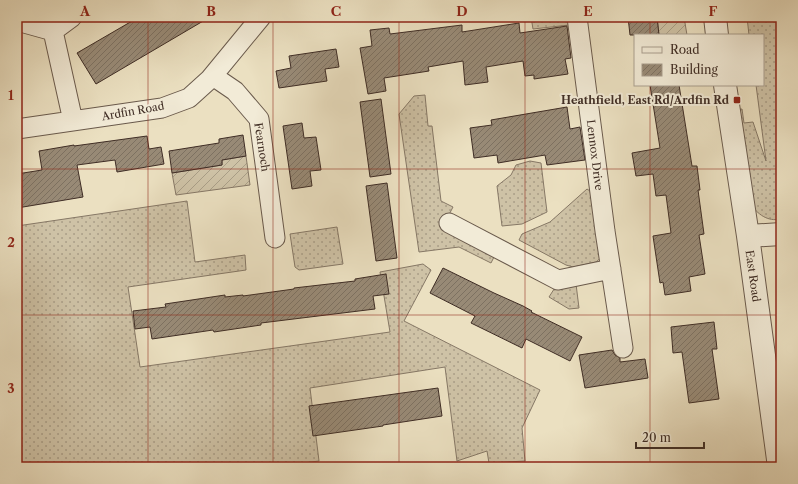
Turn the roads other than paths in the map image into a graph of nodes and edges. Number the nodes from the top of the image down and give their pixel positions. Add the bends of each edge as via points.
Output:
1 (72, 17) edge
2 (261, 17) edge
3 (577, 17) edge
4 (715, 17) edge
5 (17, 21) edge
6 (53, 31) junction
7 (717, 34) edge
8 (213, 76) junction
9 (725, 86) edge
10 (73, 121) junction
11 (17, 129) edge
12 (449, 223) dead end
13 (781, 234) edge
14 (748, 236) junction
15 (275, 238) dead end
16 (611, 269) junction
17 (623, 348) dead end
18 (779, 467) edge

1 - 6 street
2 - 8 street, Ardfin Road
3 - 16 street, Lennox Drive
4 - 7 street
5 - 6 street
6 - 10 street
8 - 10 street, Ardfin Road via 189,98 162,108
8 - 15 street, Fearnoch via 235,90 259,119
9 - 14 street, East Road
10 - 11 street, Ardfin Road
12 - 16 street via 558,280
13 - 14 street
14 - 18 street, East Road
16 - 17 street, Lennox Drive

